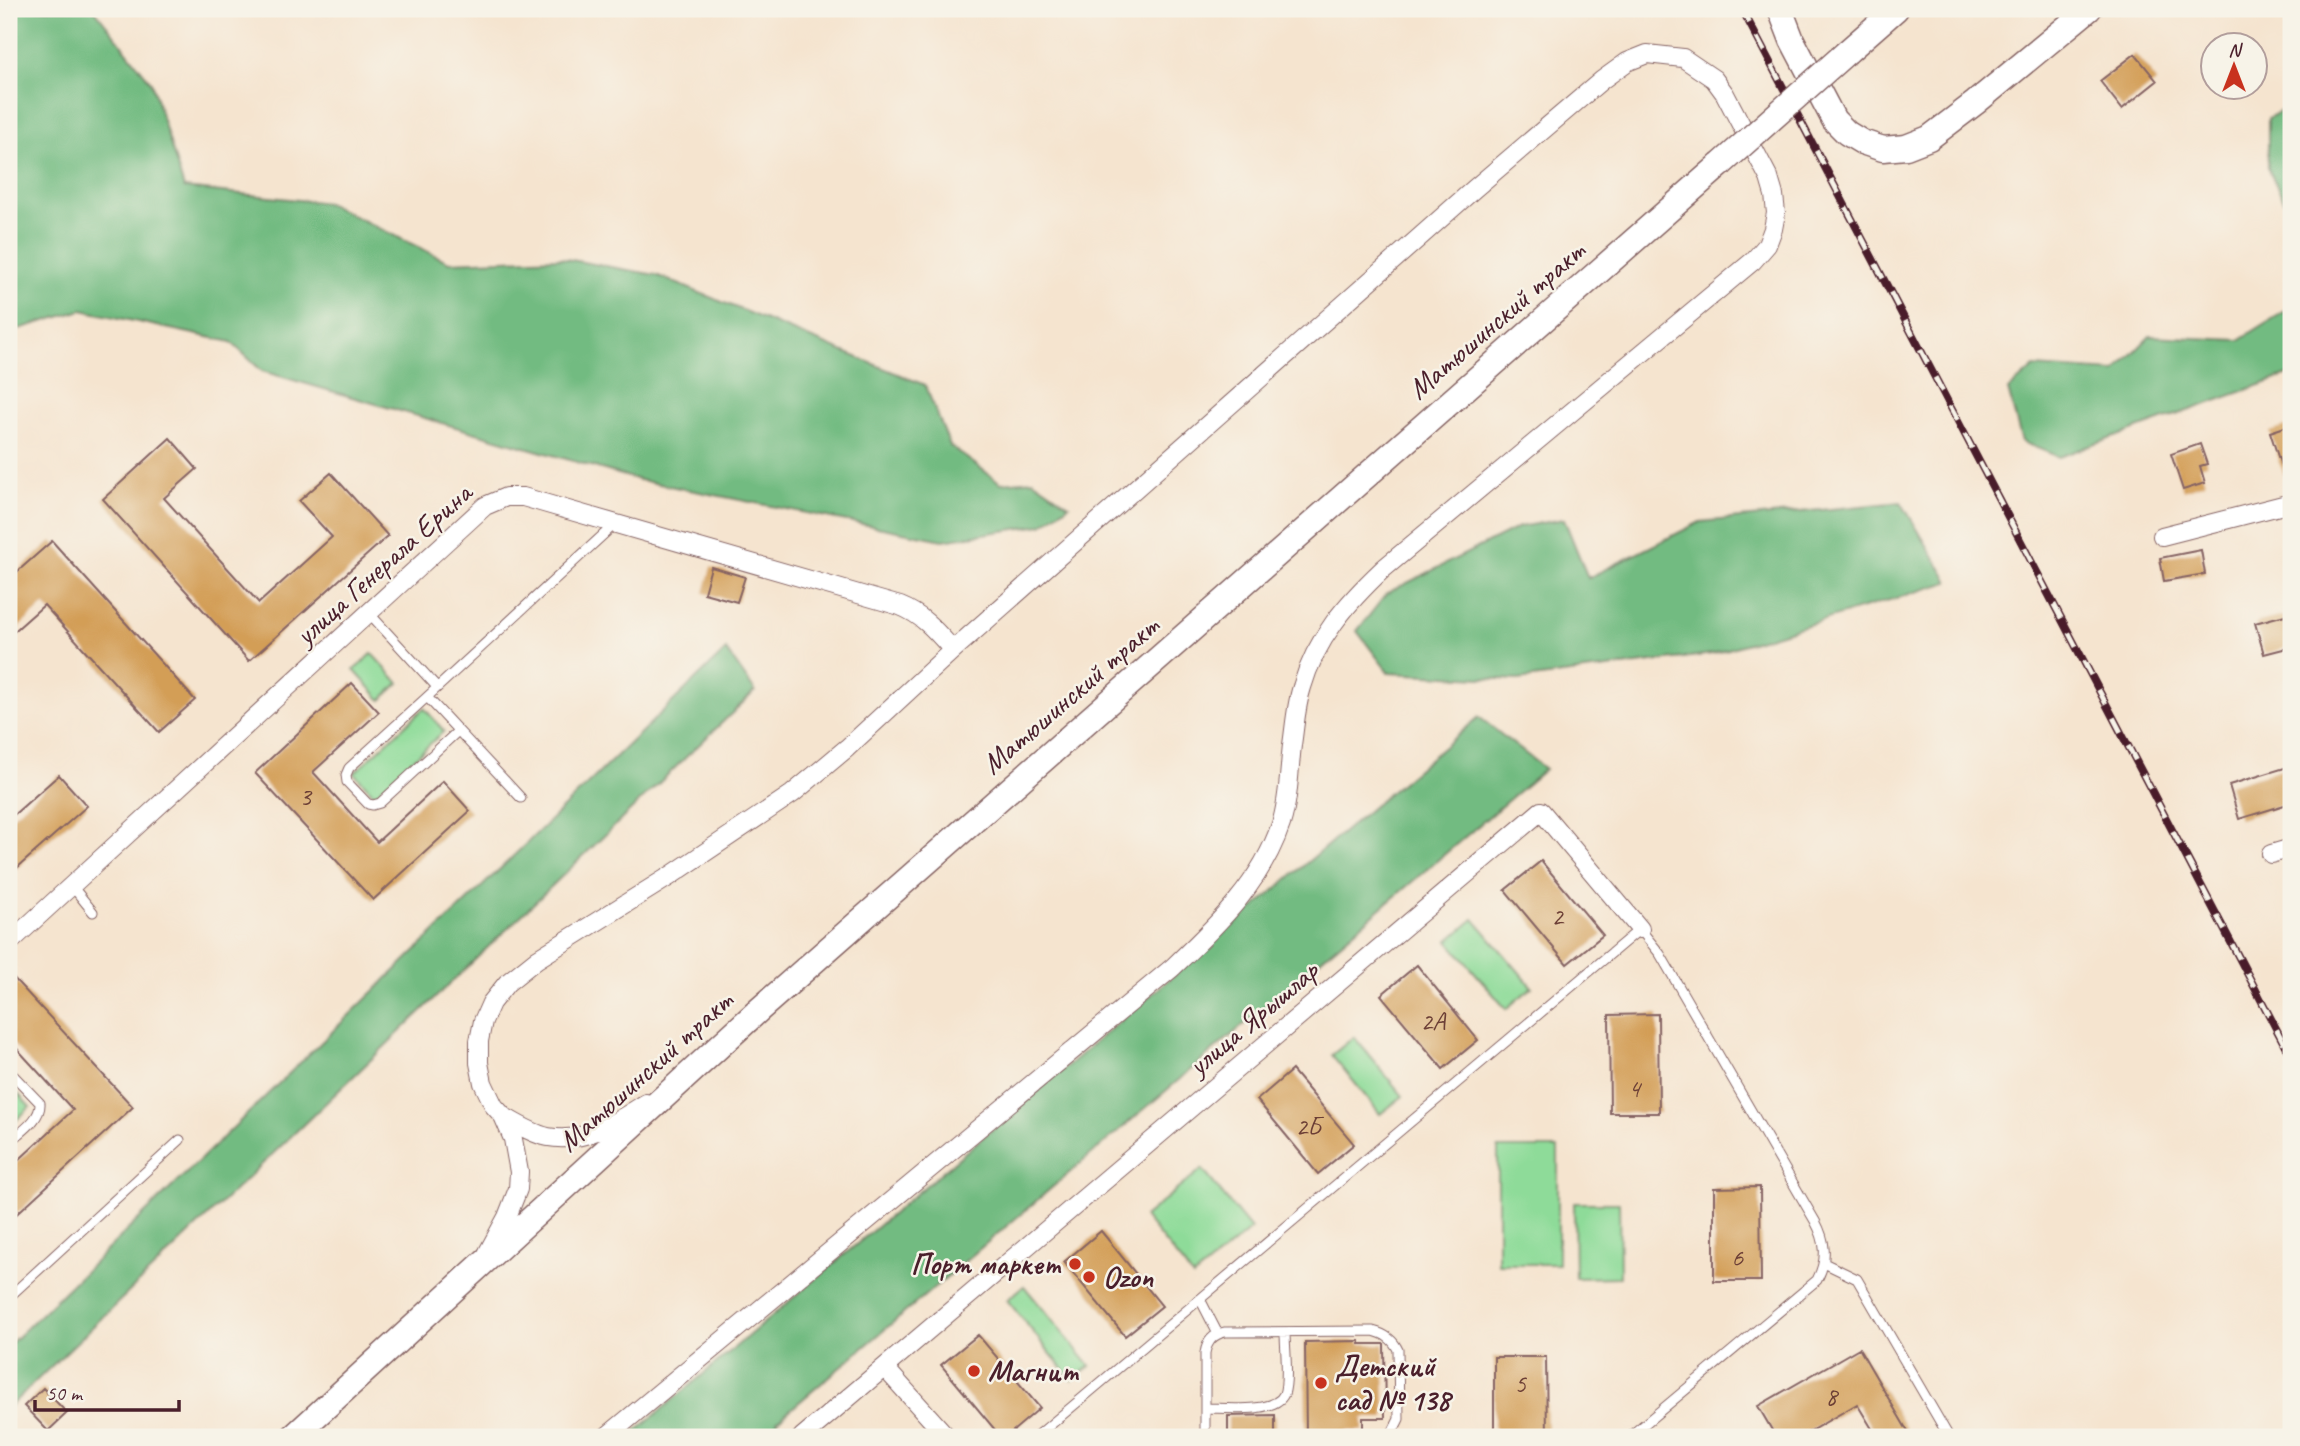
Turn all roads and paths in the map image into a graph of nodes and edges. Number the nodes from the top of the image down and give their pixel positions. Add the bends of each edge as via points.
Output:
1 (1780, 9) edge
2 (1896, 9) edge
3 (2089, 9) edge
4 (2291, 503) edge
5 (615, 524) junction
6 (2162, 536) dead end
7 (369, 613) junction
8 (953, 650) junction
9 (437, 687) junction
10 (427, 697) junction
11 (458, 731) junction
12 (521, 798) dead end
13 (2291, 848) edge
14 (2271, 854) dead end
15 (72, 886) junction
16 (93, 912) dead end
17 (1640, 929) junction
18 (9, 943) edge
19 (9, 1074) edge
20 (681, 1081) junction
21 (503, 1116) junction
22 (180, 1140) dead end
23 (9, 1143) edge
24 (484, 1262) junction
25 (1824, 1263) junction
26 (9, 1297) edge
27 (1200, 1299) junction
28 (1285, 1332) junction
29 (1218, 1334) junction
30 (885, 1368) junction
31 (1205, 1408) junction
32 (293, 1437) edge
33 (606, 1437) edge
34 (802, 1437) edge
35 (947, 1437) edge
36 (1036, 1437) edge
37 (1205, 1437) edge
38 (1391, 1437) edge
39 (1629, 1437) edge
40 (1949, 1437) edge

1 - 3 main road via 1834,120 1847,133 1883,149 1929,138
2 - 20 main road, Матюшинский тракт, bridge
4 - 6 street
5 - 7 street, улица Генерала Ерина via 523,497 498,499
5 - 8 street, улица Генерала Ерина via 900,606 926,621
5 - 9 lane
7 - 9 lane
7 - 15 street, улица Генерала Ерина
8 - 21 street via 792,794 507,983 491,1003 479,1041 483,1083
8 - 33 street via 1602,80 1647,54 1683,58 1714,79 1725,93 1774,195 1776,213 1767,245 1353,598 1333,623 1302,685 1281,824 1256,875 1236,903 1172,968
9 - 10 lane
10 - 11 lane
10 - 11 lane via 349,768 347,782 370,805 380,803
11 - 12 lane
13 - 14 street
15 - 16 lane
15 - 18 street, улица Генерала Ерина
17 - 25 lane via 1660,954 1815,1222 1824,1244
17 - 27 lane
17 - 30 street, улица Ярышлар via 1541,811
19 - 23 lane via 40,1103 37,1117
20 - 21 street via 606,1128 583,1136 547,1137
20 - 24 main road, Матюшинский тракт
21 - 24 street via 517,1154 518,1189
22 - 26 lane
24 - 32 main road, Матюшинский тракт
25 - 39 lane via 1816,1280
25 - 40 lane via 1857,1279
27 - 29 lane
27 - 36 lane
28 - 29 lane
28 - 31 lane via 1285,1387 1280,1400 1266,1407
28 - 38 lane via 1373,1331 1391,1339 1398,1350 1399,1419
29 - 31 lane via 1205,1353
30 - 34 street, улица Ярышлар
30 - 35 street
31 - 37 lane

